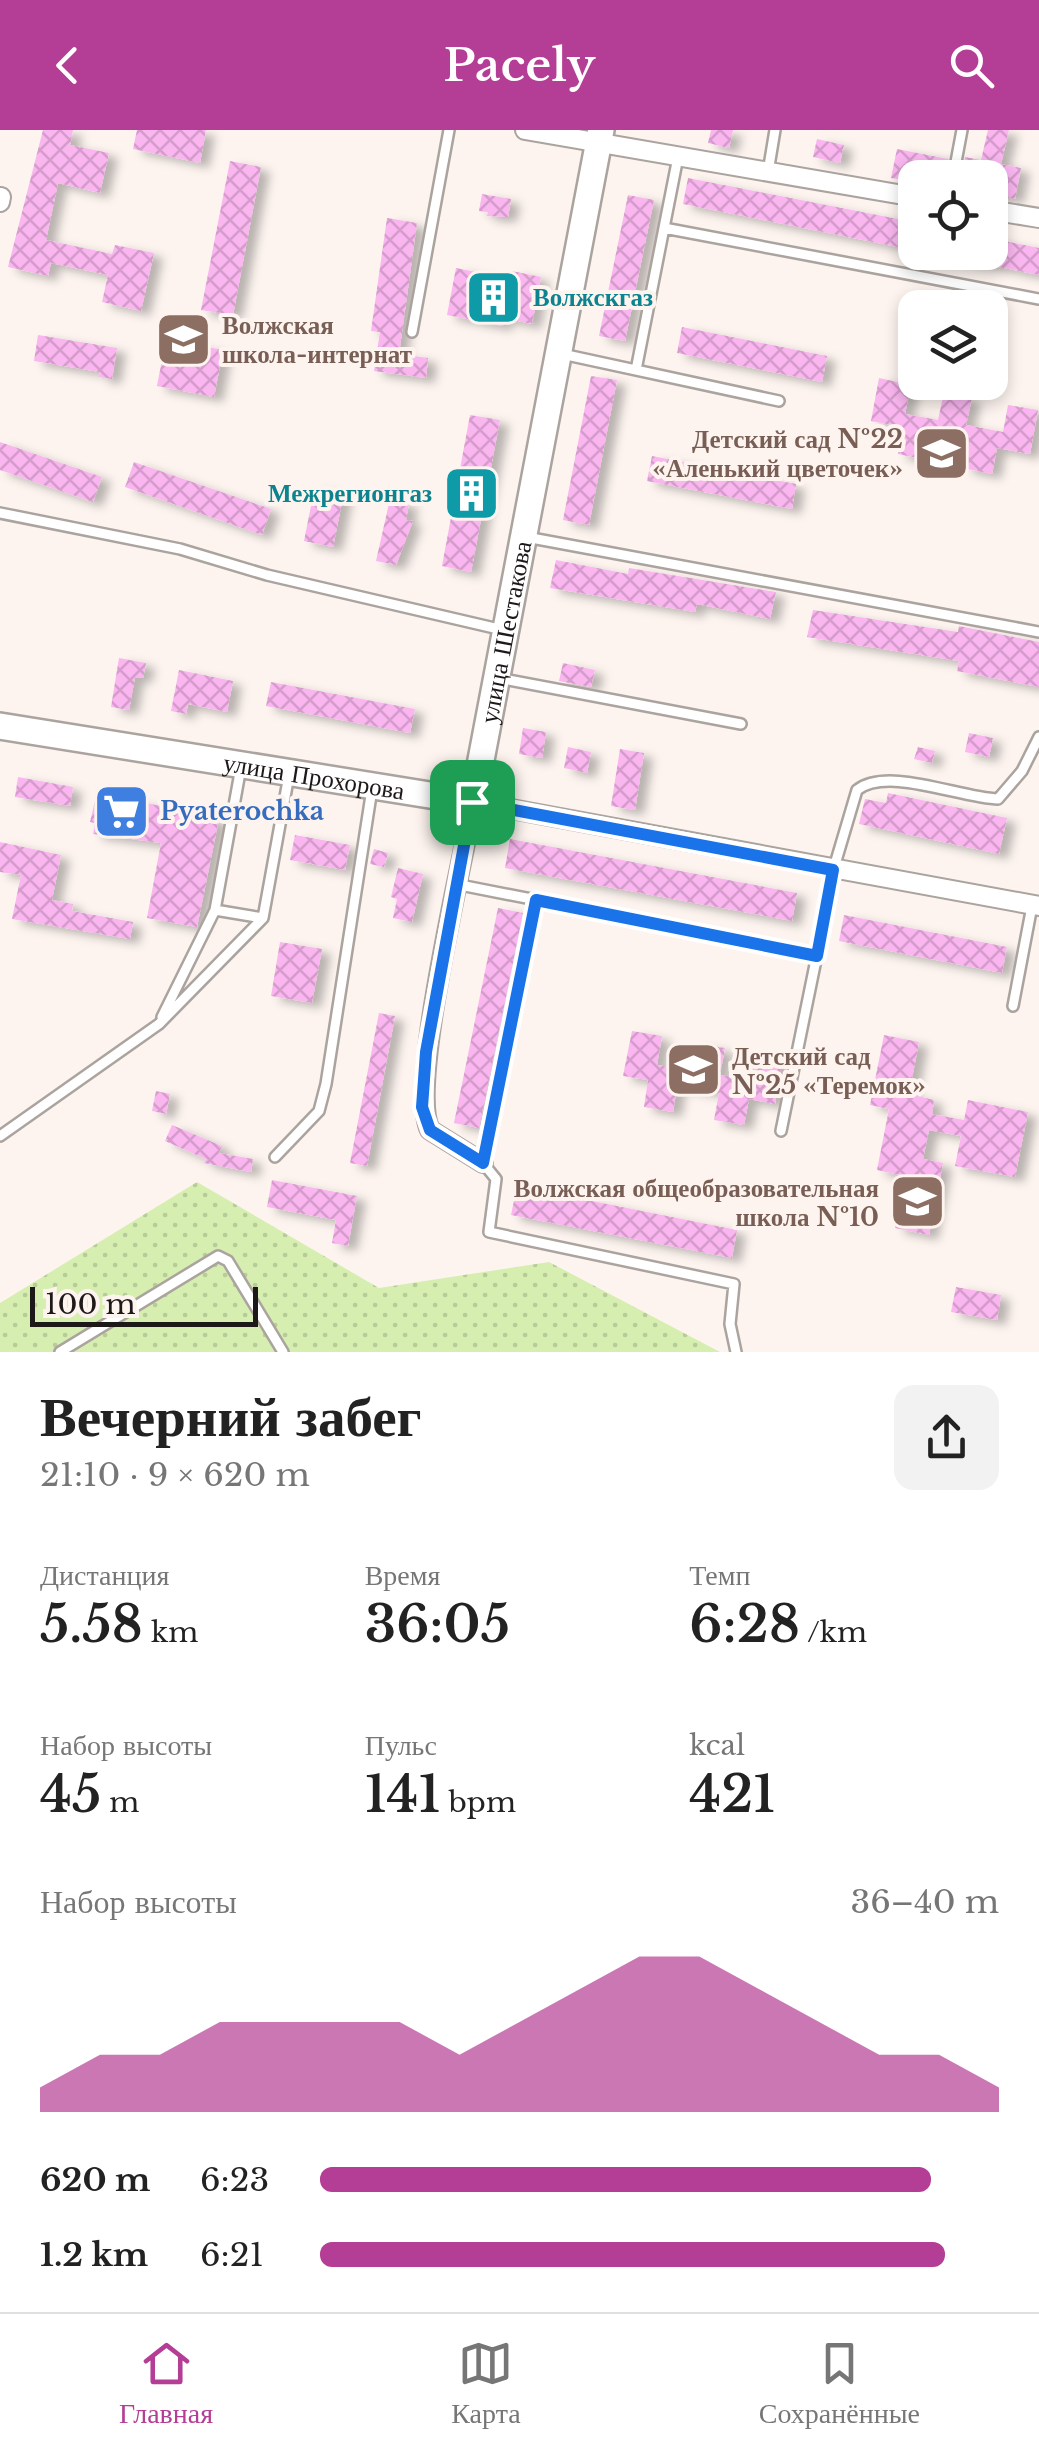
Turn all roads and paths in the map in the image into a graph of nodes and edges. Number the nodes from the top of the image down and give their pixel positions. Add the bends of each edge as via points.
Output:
1 (449, 130) edge
2 (524, 130) edge
3 (775, 130) edge
4 (962, 130) edge
5 (600, 136) edge
6 (678, 156) junction
7 (957, 160) edge
8 (768, 172) junction
9 (898, 194) edge
10 (1008, 213) edge
11 (1039, 218) edge
12 (664, 228) junction
13 (1039, 299) edge
14 (412, 332) dead end
15 (558, 353) junction
16 (636, 370) junction
17 (780, 401) dead end
18 (0, 513) edge
19 (523, 537) junction
20 (505, 630) junction
21 (1039, 632) edge
22 (496, 678) junction
23 (741, 724) dead end
24 (0, 726) edge
25 (1039, 736) edge
26 (242, 764) junction
27 (289, 772) junction
28 (372, 786) junction
29 (472, 802) junction
30 (833, 870) junction
31 (460, 885) junction
32 (536, 900) junction
33 (1036, 906) edge
34 (215, 910) junction
35 (262, 918) junction
36 (817, 956) junction
37 (1013, 1006) dead end
38 (159, 1024) junction
39 (781, 1130) dead end
40 (0, 1136) edge
41 (275, 1157) dead end
42 (483, 1163) junction
43 (60, 1352) edge
44 (284, 1352) edge
45 (736, 1352) edge

1 - 14 lane
2 - 5 street
3 - 8 lane
4 - 7 lane
5 - 6 street
5 - 15 main road, улица Шестакова
6 - 8 street
6 - 12 lane
8 - 9 street
10 - 11 street
12 - 13 lane
12 - 16 lane
15 - 16 lane
15 - 19 main road, улица Шестакова
16 - 17 lane
18 - 20 lane
19 - 20 main road, улица Шестакова
19 - 21 lane
20 - 22 main road, улица Шестакова
22 - 23 lane
22 - 29 main road, улица Шестакова
24 - 26 main road, улица Прохорова
25 - 30 lane via 998,799 898,782 864,784 852,800
26 - 27 main road, улица Прохорова
26 - 34 lane
27 - 28 main road, улица Прохорова
27 - 35 lane
28 - 29 main road, улица Прохорова
28 - 41 lane via 319,1111
29 - 30 street, улица Прохорова
29 - 31 street, улица Шестакова
30 - 33 street, улица Прохорова
30 - 36 lane
31 - 32 lane
31 - 42 street, улица Шестакова via 426,1052 422,1107 430,1130
32 - 36 lane
32 - 42 lane
33 - 37 lane
34 - 35 lane
34 - 38 lane
35 - 38 lane
36 - 39 lane
38 - 40 lane
42 - 45 lane via 496,1179 490,1232 734,1284 730,1324
43 - 44 lane via 218,1256 228,1261

